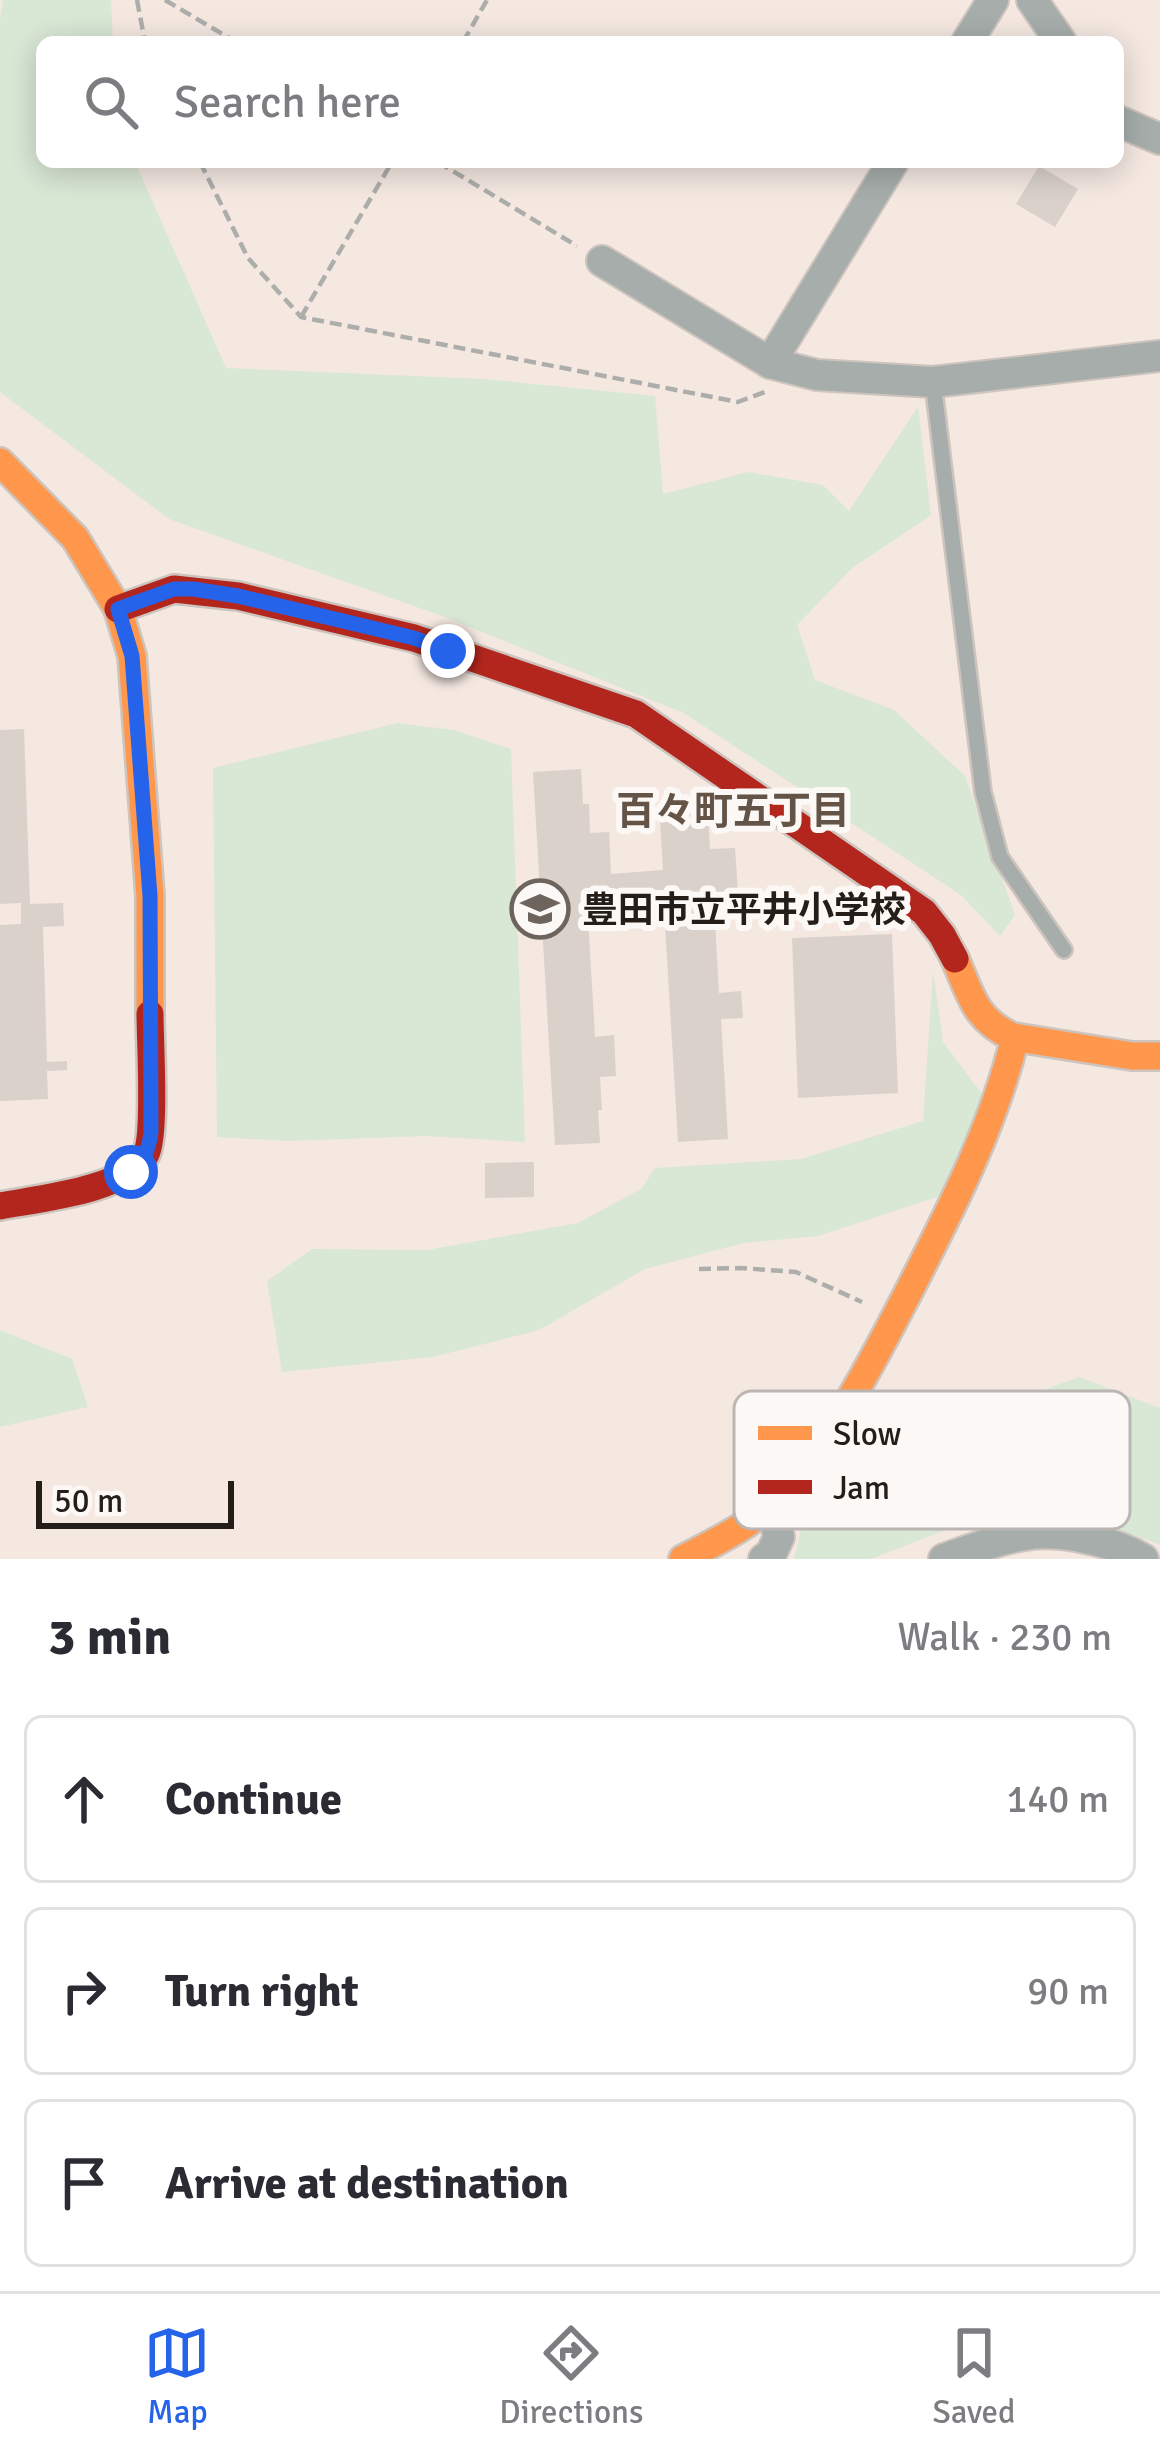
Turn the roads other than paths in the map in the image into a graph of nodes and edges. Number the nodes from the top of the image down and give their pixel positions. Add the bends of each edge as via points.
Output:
1 (993, 0) edge
2 (1032, 0) edge
3 (971, 36) edge
4 (1057, 36) edge
5 (1124, 124) edge
6 (1160, 140) edge
7 (889, 168) edge
8 (602, 261) road end
9 (1160, 356) edge
10 (770, 363) junction
11 (933, 382) junction
12 (0, 462) edge
13 (118, 609) junction
14 (1064, 950) dead end
15 (1015, 1038) junction
16 (1160, 1057) edge
17 (0, 1206) edge
18 (855, 1391) edge
19 (734, 1529) edge
20 (777, 1529) edge
21 (683, 1559) edge
22 (764, 1559) edge
23 (944, 1559) edge
24 (1143, 1559) edge

1 - 3 street
2 - 4 street
5 - 6 street
7 - 10 street
8 - 10 street
9 - 11 street
10 - 11 street via 817,375
11 - 14 lane via 983,792 1000,857
12 - 13 street via 75,538
13 - 15 street via 174,589 238,596 414,638 636,714 924,912 952,950 973,1006
13 - 17 street via 132,656 147,849 149,1147 116,1180
15 - 16 street
15 - 18 street via 963,1184
19 - 21 street
20 - 22 street
23 - 24 street via 1042,1534 1097,1540

